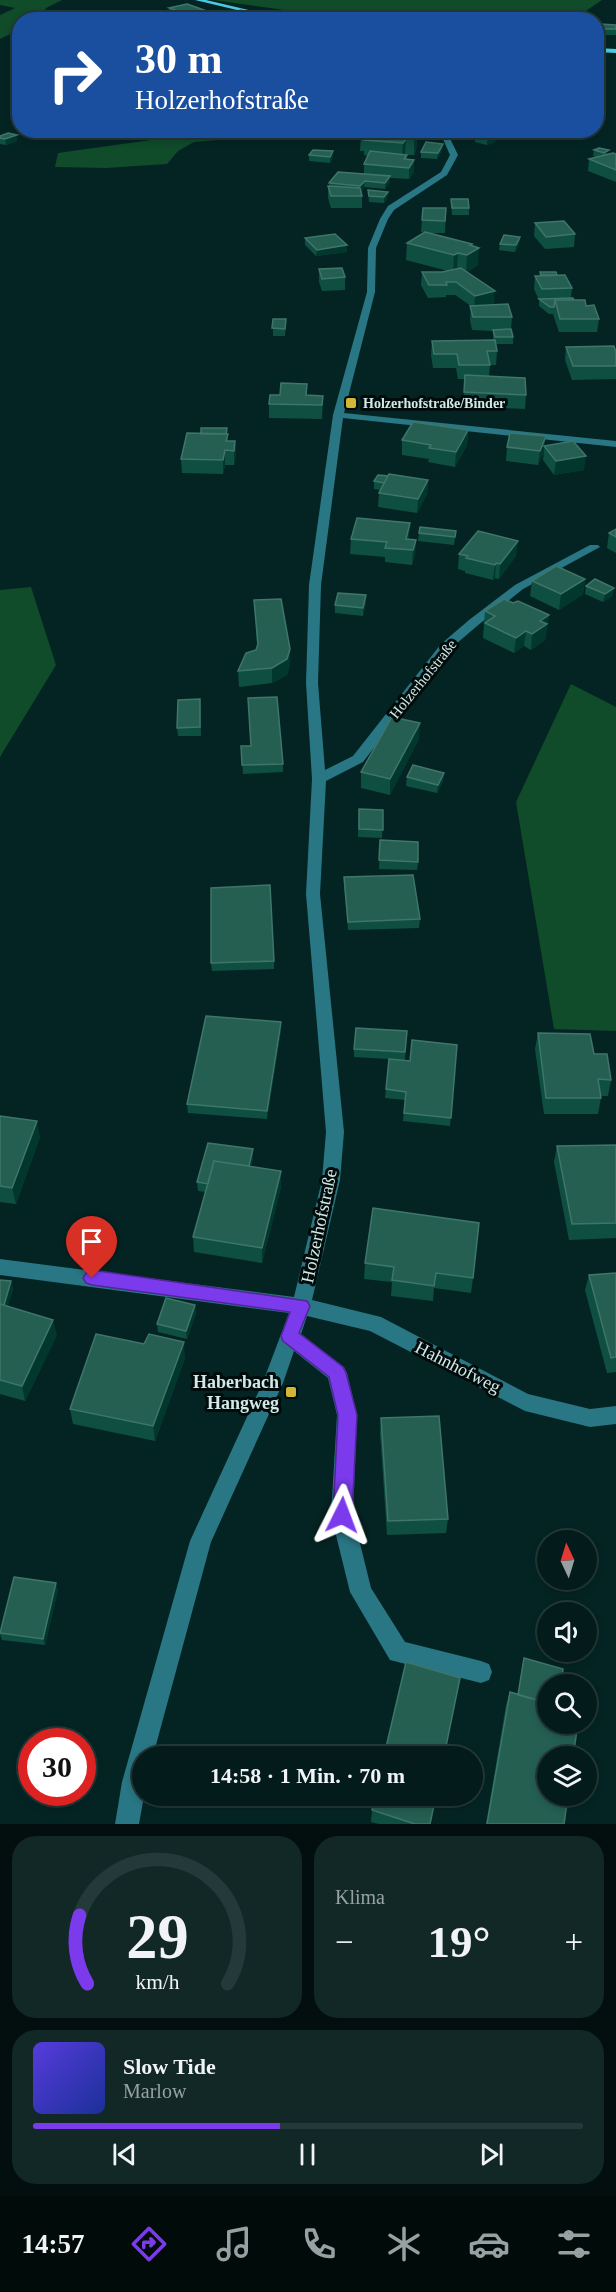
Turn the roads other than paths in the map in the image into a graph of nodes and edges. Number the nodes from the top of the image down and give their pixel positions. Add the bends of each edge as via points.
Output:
1 (198, 0) edge
2 (253, 12) edge
3 (446, 138) edge
4 (338, 416) junction
5 (616, 444) edge
6 (594, 547) dead end
7 (320, 779) junction
8 (0, 1267) edge
9 (301, 1306) junction
10 (289, 1336) junction
11 (616, 1415) edge
12 (481, 1672) dead end
13 (127, 1824) edge

1 - 2 main road
3 - 4 street, Holzerhofstraße via 454,155 452,163 444,173 392,208 372,248 371,292
4 - 5 street
4 - 7 street, Holzerhofstraße via 315,585 312,683
6 - 7 street, Holzerhofstraße via 519,587 473,623 445,647 358,759
7 - 9 street, Holzerhofstraße via 313,894 335,1132 331,1180
8 - 9 street, Hahnhofweg
9 - 10 street, Holzerhofstraße
9 - 11 street, Hahnhofweg via 374,1323 525,1402 590,1418
10 - 12 street via 337,1373 347,1415 342,1515 361,1592 398,1652
10 - 13 street, Holzerhofstraße via 273,1383 201,1541 134,1782

